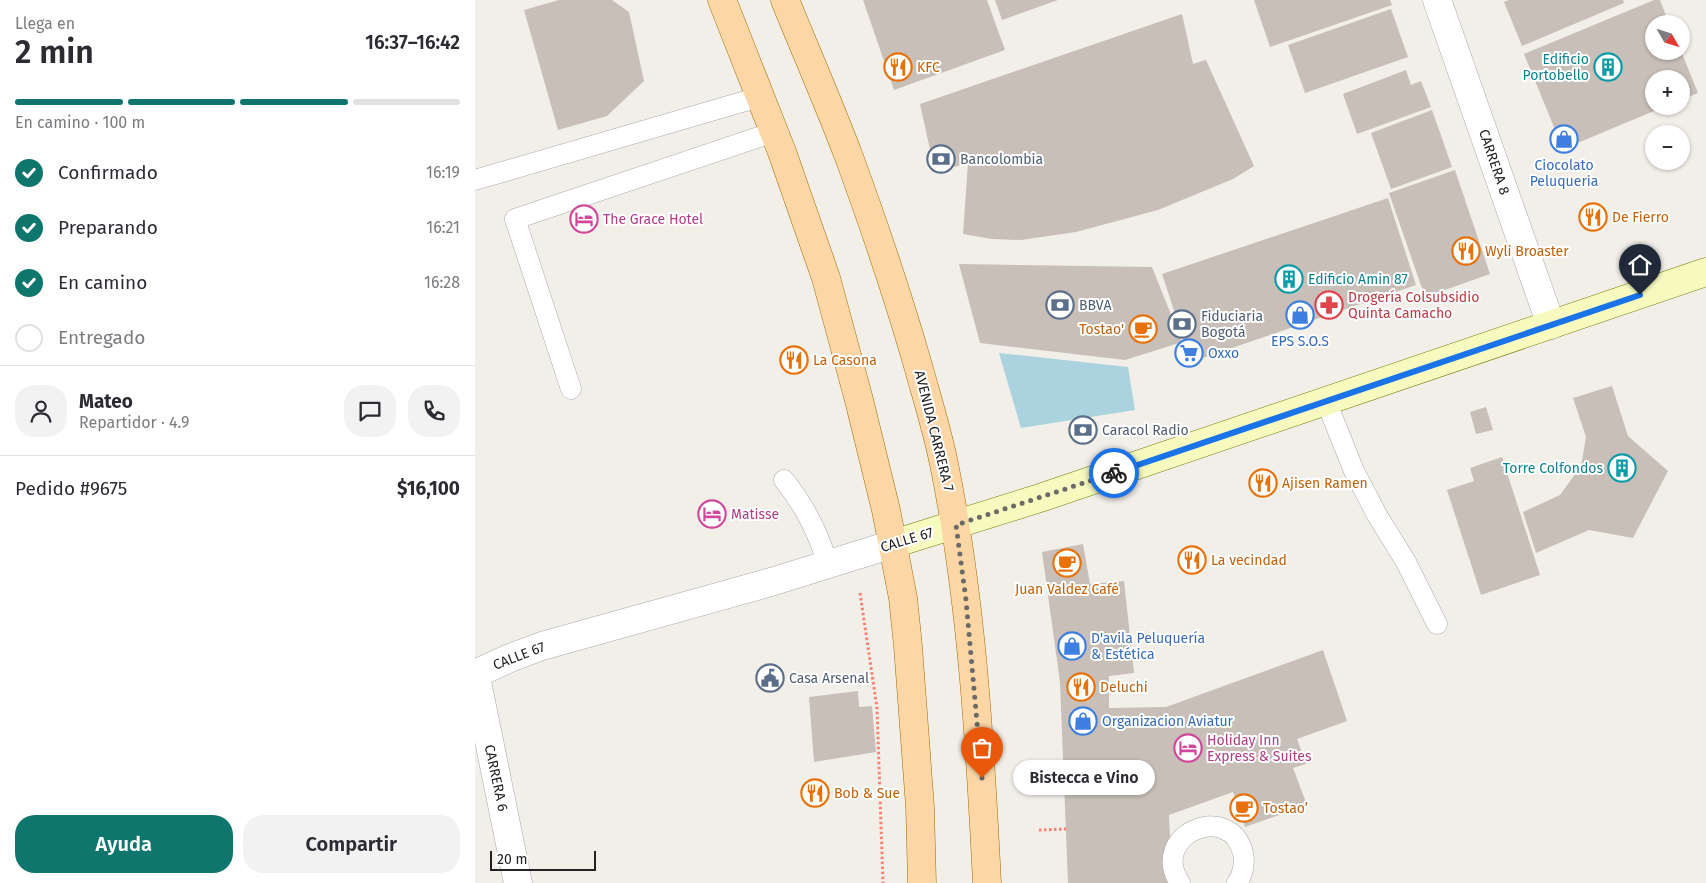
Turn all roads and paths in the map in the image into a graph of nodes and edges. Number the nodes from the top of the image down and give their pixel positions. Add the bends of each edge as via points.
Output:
1 (722, 0) edge
2 (785, 0) edge
3 (1437, 0) edge
4 (759, 97) junction
5 (774, 132) junction
6 (475, 180) edge
7 (1706, 272) edge
8 (1551, 325) junction
9 (571, 389) dead end
10 (1326, 401) junction
11 (784, 480) dead end
12 (956, 525) junction
13 (893, 544) junction
14 (828, 564) junction
15 (860, 593) dead end
16 (1437, 624) dead end
17 (475, 674) edge
18 (1039, 830) dead end
19 (1066, 830) dead end
20 (518, 883) edge
21 (883, 883) edge
22 (922, 883) edge
23 (987, 883) edge
24 (1180, 883) edge
25 (1237, 883) edge

1 - 4 main road
2 - 12 main road, AVENIDA CARRERA 7 via 848,155 890,272 935,426
3 - 8 street, CARRERA 8
4 - 5 main road
4 - 6 lane
5 - 9 lane via 515,219
5 - 13 main road via 826,278 871,446
7 - 8 main road, CALLE 67
8 - 10 main road, CALLE 67
10 - 12 main road, CALLE 67
10 - 16 lane via 1354,471
11 - 14 lane via 809,516
12 - 13 main road, CALLE 67
12 - 23 main road, AVENIDA CARRERA 7 via 979,740
13 - 14 street, CALLE 67
13 - 22 main road via 908,646
14 - 17 street, CALLE 67 via 542,646
15 - 21 path via 877,708
17 - 20 street, CARRERA 6
18 - 19 path
24 - 25 lane via 1174,871 1176,848 1191,830 1202,826 1225,830 1235,837 1244,858

